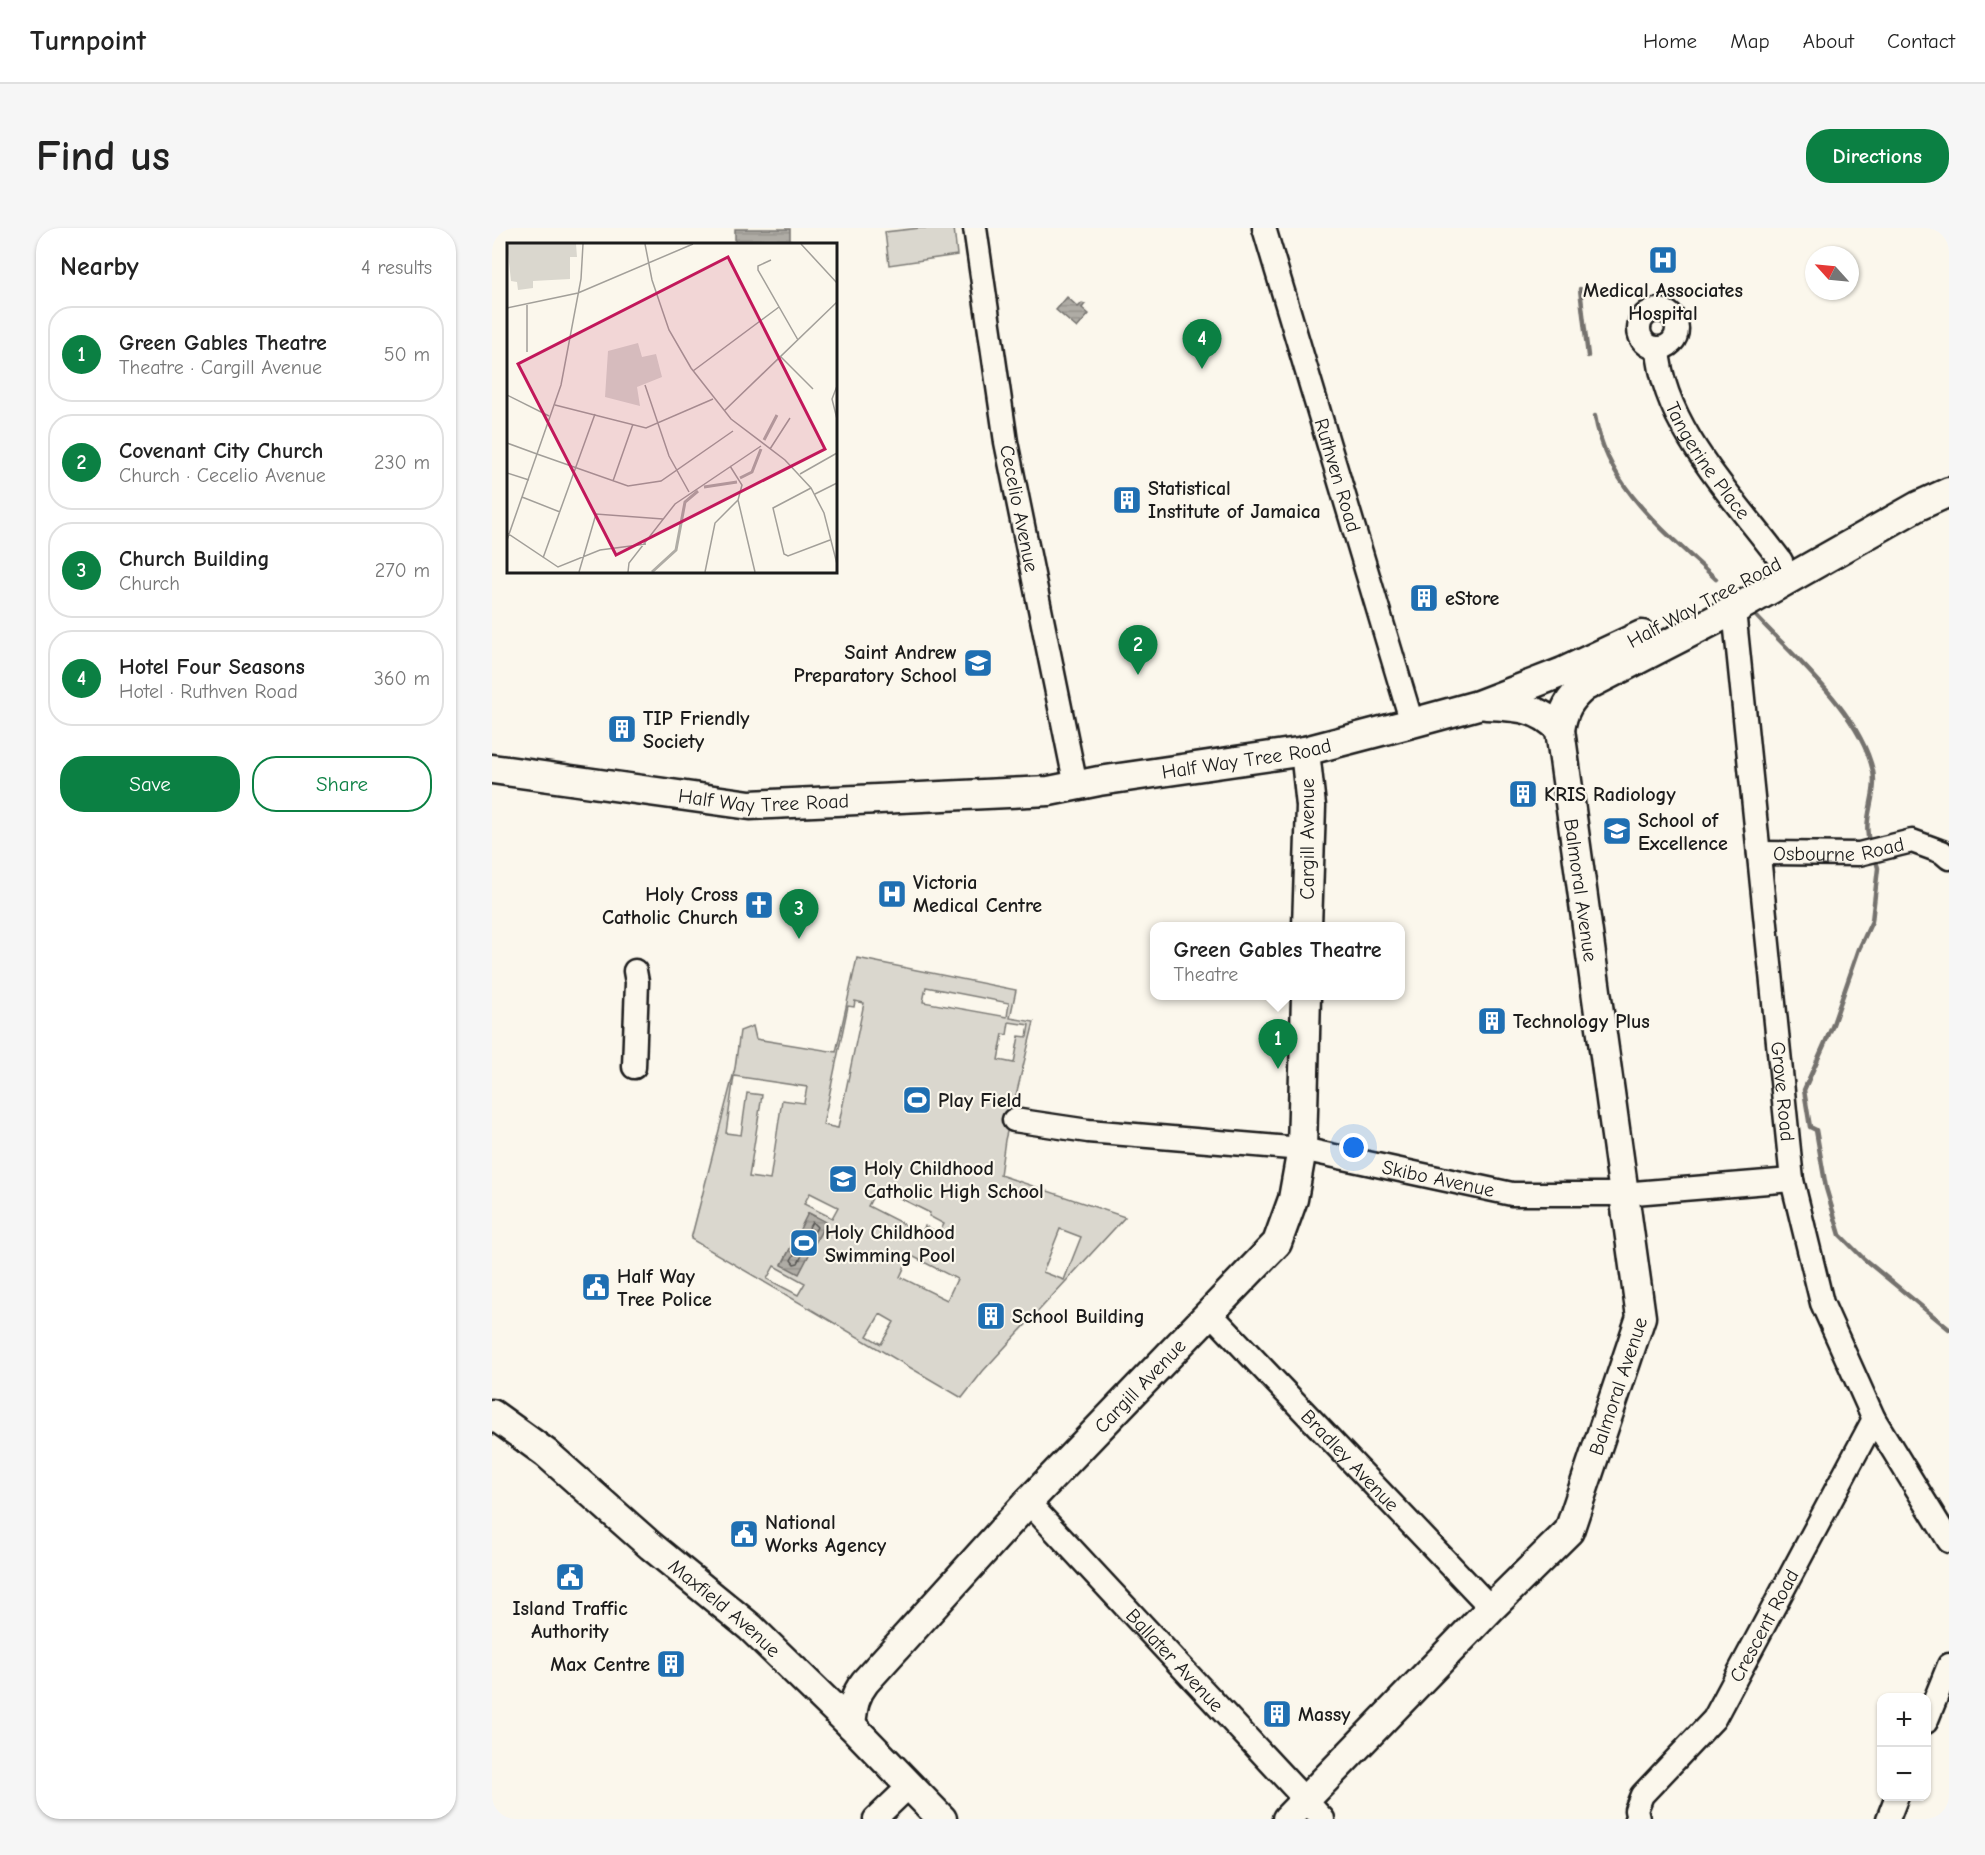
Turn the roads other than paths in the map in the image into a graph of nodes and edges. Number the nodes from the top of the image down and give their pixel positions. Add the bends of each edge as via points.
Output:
1 (975, 228) edge
2 (1264, 228) edge
3 (1658, 349) dead end
4 (1949, 479) edge
5 (1949, 492) edge
6 (1781, 561) junction
7 (1734, 610) junction
8 (1478, 705) junction
9 (1412, 723) junction
10 (1560, 730) junction
11 (1305, 751) junction
12 (492, 768) edge
13 (1076, 786) junction
14 (1759, 853) junction
15 (1949, 858) edge
16 (1307, 922) edge
17 (635, 971) dead end
18 (1306, 1000) edge
19 (634, 1067) dead end
20 (1014, 1120) dead end
21 (1302, 1149) junction
22 (1792, 1180) junction
23 (1622, 1194) junction
24 (1211, 1314) junction
25 (492, 1414) edge
26 (1874, 1419) junction
27 (1028, 1502) junction
28 (1949, 1541) edge
29 (1491, 1608) junction
30 (1949, 1665) edge
31 (1931, 1710) edge
32 (851, 1725) junction
33 (902, 1793) dead end
34 (1895, 1801) edge
35 (1305, 1813) edge
36 (875, 1819) edge
37 (942, 1819) edge
38 (1638, 1819) edge
39 (1888, 1819) edge

1 - 13 street, Cecelio Avenue via 1006,442
2 - 9 street, Ruthven Road
3 - 6 street, Tangerine Place via 1681,426
4 - 6 main road, Half Way Tree Road via 1892,501
5 - 7 main road, Half Way Tree Road
6 - 8 main road, Half Way Tree Road via 1654,630
7 - 10 main road, Half Way Tree Road via 1584,687 1567,705
7 - 14 street, Grove Road
8 - 9 main road, Half Way Tree Road
8 - 10 main road via 1534,710
9 - 11 main road, Half Way Tree Road
10 - 23 main road, Balmoral Avenue
11 - 13 main road, Half Way Tree Road
11 - 16 main road, Cargill Avenue via 1311,806
12 - 13 main road, Half Way Tree Road via 750,806 1049,792
14 - 15 street, Osbourne Road via 1871,851 1912,842
14 - 22 street, Grove Road
17 - 19 street
18 - 21 main road, Cargill Avenue
20 - 21 street, Skibo Avenue via 1089,1131
21 - 23 street, Skibo Avenue via 1512,1194
21 - 24 main road, Cargill Avenue via 1293,1198 1277,1243
22 - 23 street, Skibo Avenue
22 - 26 street, Grove Road via 1822,1303
23 - 29 main road, Balmoral Avenue via 1641,1317 1569,1531
24 - 27 main road, Cargill Avenue
24 - 29 street, Bradley Avenue
25 - 32 main road, Maxfield Avenue via 546,1453 750,1627
26 - 28 street, Grove Road
26 - 38 street, Crescent Road via 1714,1719 1642,1795 1636,1810
27 - 32 main road, Cargill Avenue via 857,1692
27 - 35 street, Ballater Avenue
29 - 35 main road, Balmoral Avenue
30 - 31 street
32 - 37 main road, Maxfield Avenue
33 - 36 street
34 - 39 street

